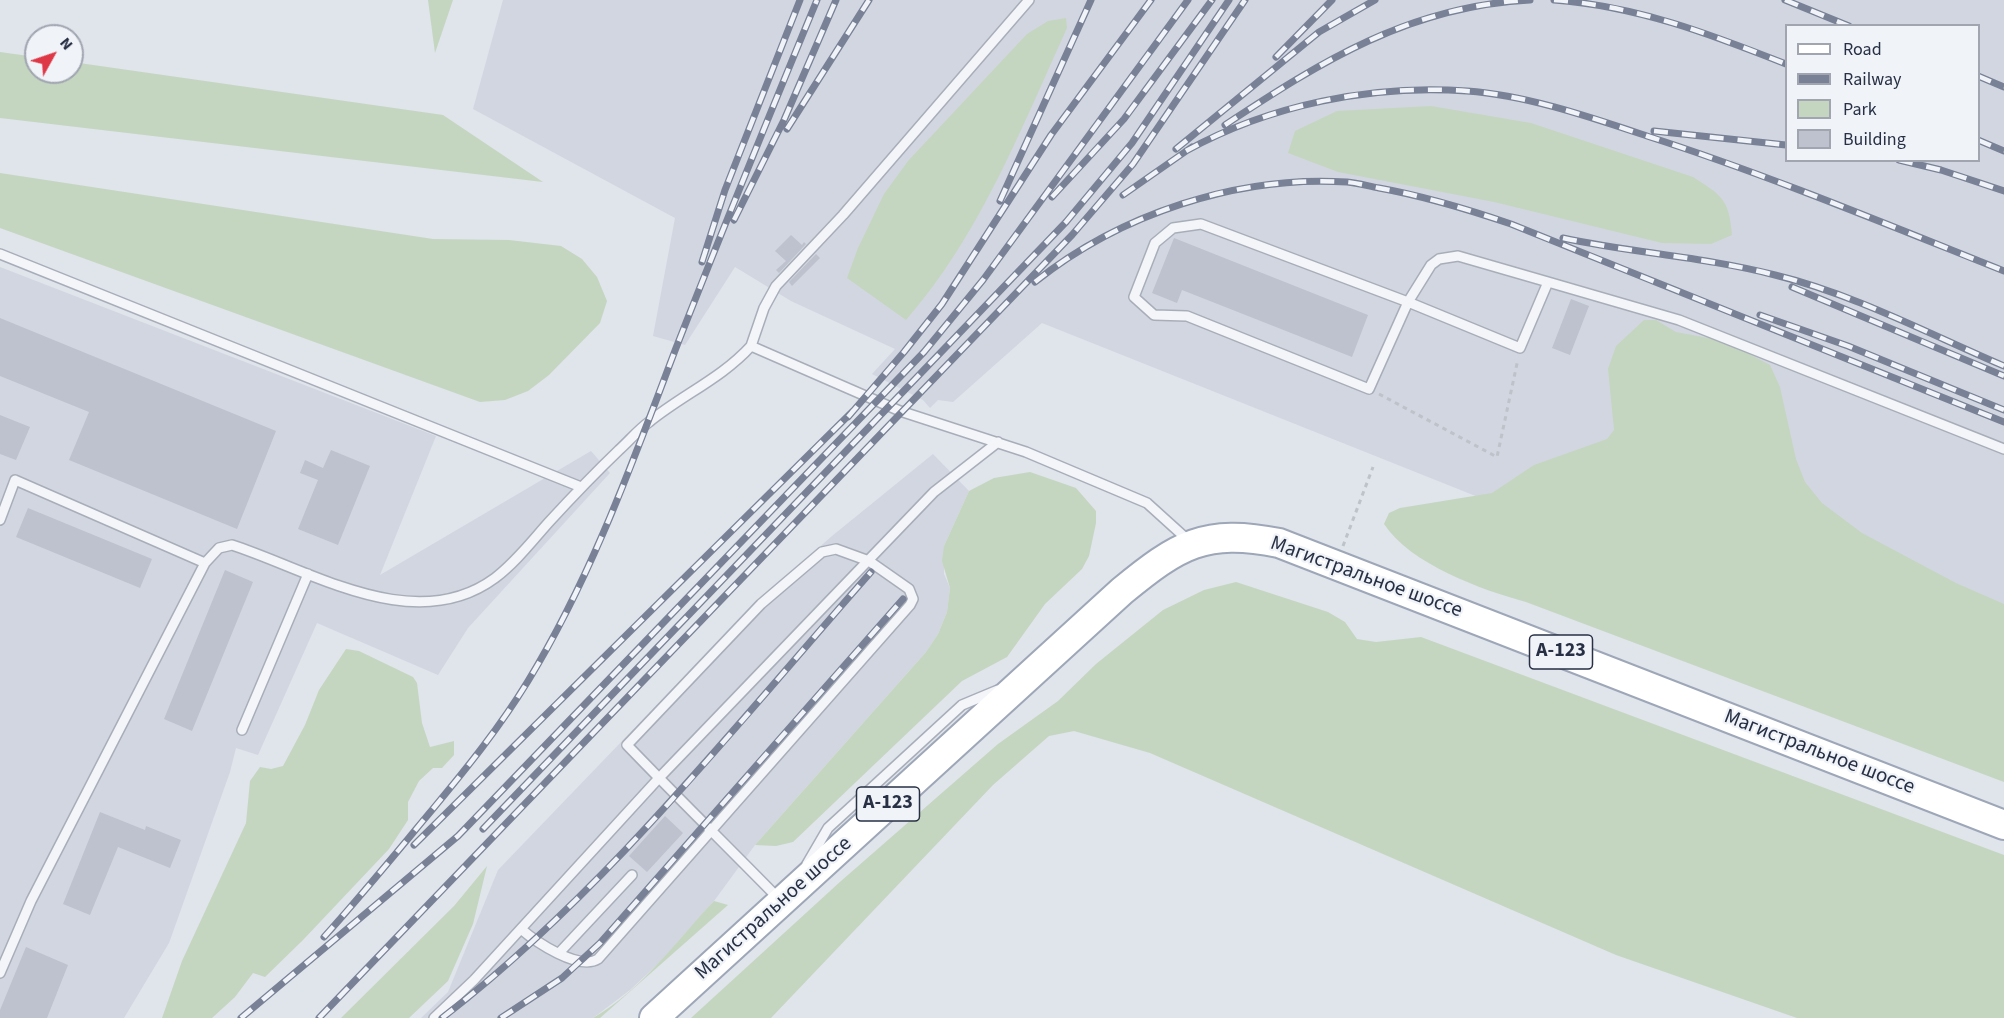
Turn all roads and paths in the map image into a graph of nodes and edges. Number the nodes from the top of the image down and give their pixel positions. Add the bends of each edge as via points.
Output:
1 (1029, 0) edge
2 (0, 254) edge
3 (1548, 282) junction
4 (1408, 302) junction
5 (750, 346) junction
6 (1520, 348) junction
7 (1369, 389) junction
8 (998, 442) junction
9 (2004, 449) edge
10 (1373, 467) dead end
11 (581, 487) junction
12 (0, 520) edge
13 (1191, 543) junction
14 (869, 561) junction
15 (205, 562) junction
16 (1336, 565) junction
17 (308, 574) junction
18 (242, 730) dead end
19 (658, 778) junction
20 (2004, 825) edge
21 (713, 832) junction
22 (632, 875) dead end
23 (783, 903) junction
24 (521, 930) junction
25 (560, 953) junction
26 (0, 973) edge
27 (434, 1018) edge
28 (654, 1018) edge

1 - 5 lane via 843,215 776,286
2 - 11 lane
3 - 4 lane via 1458,256 1448,257 1431,265
3 - 6 lane
3 - 9 lane via 1679,320
4 - 6 lane
4 - 7 lane
4 - 7 lane via 1201,224 1173,228 1155,243 1134,297 1144,309 1154,315 1186,316
5 - 8 lane via 900,411
5 - 11 lane via 728,369 648,422
6 - 7 path via 1497,457
8 - 13 lane via 1147,503
8 - 14 lane via 934,492
10 - 16 path
11 - 17 lane via 514,560 495,577 462,596 433,602 399,600 360,592
12 - 15 lane via 15,480
13 - 16 main road, Магистральное шоссе / А-123 via 1248,536 1279,543
13 - 23 main road, Магистральное шоссе / А-123 via 1159,560 1021,680
14 - 19 lane
14 - 19 lane via 836,549 822,552 753,612 627,745
14 - 21 lane via 909,589 910,605
15 - 17 lane via 219,548 232,545
15 - 26 lane via 31,901
16 - 20 main road, Магистральное шоссе / А-123
17 - 18 lane
19 - 21 lane
19 - 24 lane
21 - 23 lane
21 - 25 lane via 598,959 586,964
22 - 25 lane
23 - 28 main road, Магистральное шоссе / А-123
24 - 25 lane
24 - 27 lane

